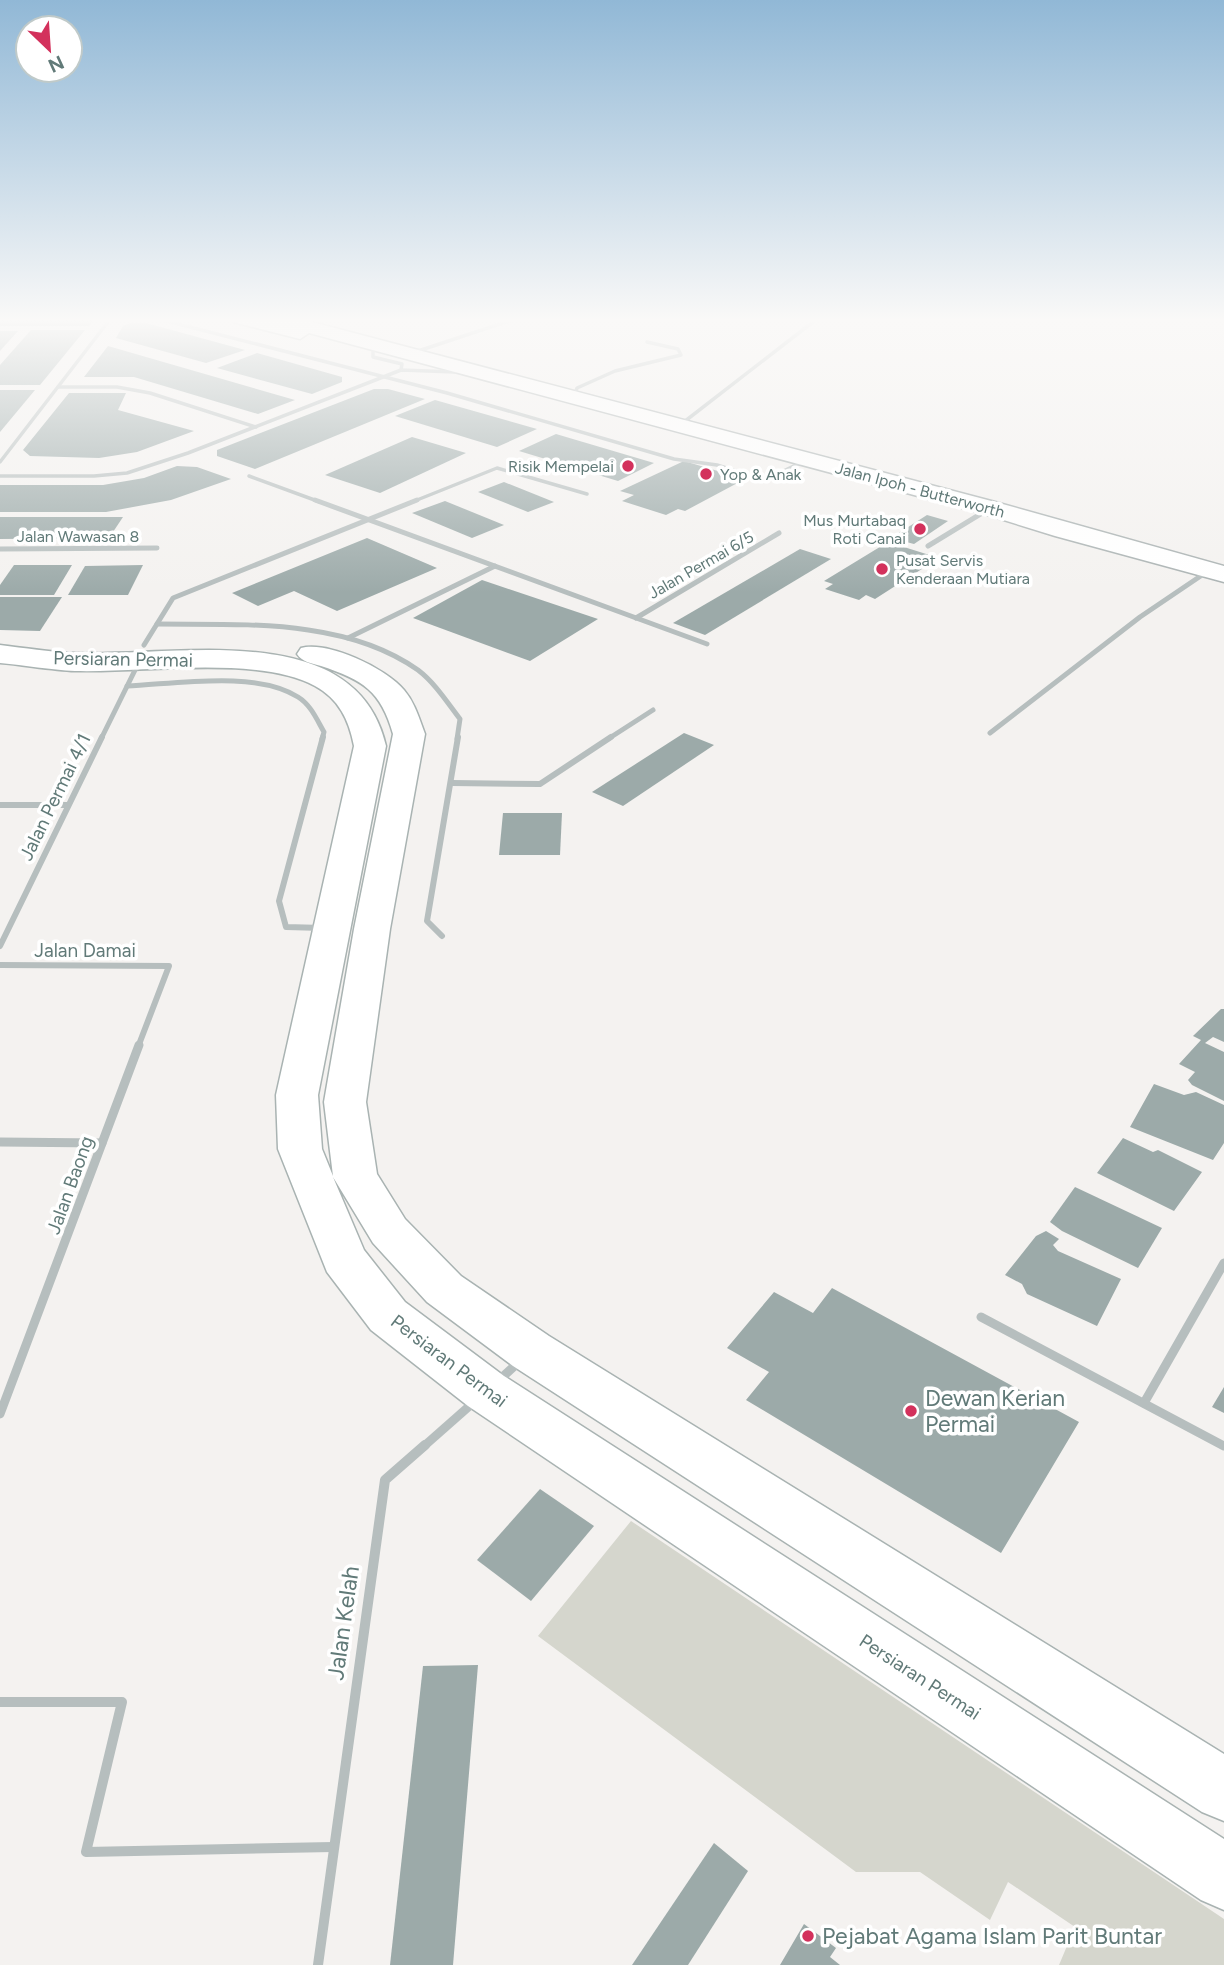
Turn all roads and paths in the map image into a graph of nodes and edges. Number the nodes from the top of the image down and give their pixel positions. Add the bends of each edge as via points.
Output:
1 (40, 410) edge
2 (202, 410) edge
3 (300, 410) edge
4 (502, 410) edge
5 (634, 410) edge
6 (701, 410) edge
7 (680, 426) junction
8 (256, 427) junction
9 (805, 460) junction
10 (0, 462) edge
11 (0, 476) edge
12 (248, 476) dead end
13 (587, 494) dead end
14 (990, 508) junction
15 (370, 521) junction
16 (779, 533) dead end
17 (928, 546) dead end
18 (157, 548) dead end
19 (0, 549) edge
20 (495, 566) junction
21 (1216, 572) edge
22 (636, 618) junction
23 (348, 638) junction
24 (707, 645) dead end
25 (6, 654) edge
26 (142, 654) junction
27 (653, 710) dead end
28 (990, 733) dead end
29 (452, 783) junction
30 (68, 805) junction
31 (0, 806) edge
32 (352, 928) junction
33 (442, 936) dead end
34 (0, 946) edge
35 (0, 965) edge
36 (169, 966) joint
37 (0, 1142) edge
38 (102, 1143) junction
39 (1224, 1263) edge
40 (981, 1317) dead end
41 (531, 1351) junction
42 (486, 1391) junction
43 (1144, 1403) junction
44 (0, 1414) edge
45 (1224, 1446) edge
46 (0, 1702) edge
47 (1224, 1790) edge
48 (332, 1847) junction
49 (1224, 1877) edge
50 (318, 1965) edge

1 - 10 street
2 - 8 street
3 - 8 street
4 - 9 street via 764,480
5 - 7 main road, Jalan Ipoh - Butterworth
6 - 7 street
7 - 9 main road, Jalan Ipoh - Butterworth
8 - 11 street via 127,473
9 - 14 main road, Jalan Ipoh - Butterworth
12 - 15 street
13 - 15 street, Jalan Permai 4/1 via 497,468
14 - 17 street
14 - 21 main road, Jalan Ipoh - Butterworth
15 - 20 street
15 - 26 street, Jalan Permai 4/1 via 173,598
16 - 22 street, Jalan Permai 6/5
18 - 19 street, Jalan Wawasan 8
20 - 22 street
20 - 23 street
21 - 28 street via 1140,617
22 - 24 street
23 - 26 street via 287,628
23 - 29 street via 417,669 460,719
25 - 26 main road, Persiaran Permai via 74,662
26 - 30 street, Jalan Permai 4/1
26 - 32 main road, Persiaran Permai via 293,667 326,680 350,699 365,722 370,746
27 - 29 street via 540,784
29 - 33 street via 427,921
30 - 31 street
30 - 34 street, Jalan Permai 4/1
32 - 41 main road, Persiaran Permai via 345,1102 355,1176 389,1231 444,1289
32 - 42 main road, Persiaran Permai via 297,1095 300,1149 344,1259 388,1316
35 - 36 street, Jalan Damai
36 - 38 street, Jalan Baong
37 - 38 street
38 - 44 street, Jalan Baong
39 - 43 street
40 - 43 street
41 - 42 street, Jalan Kelah
41 - 47 main road, Persiaran Permai
42 - 48 street, Jalan Kelah via 385,1480
42 - 49 main road, Persiaran Permai
43 - 45 street
46 - 48 street via 122,1702 86,1852
48 - 50 street, Jalan Kelah

